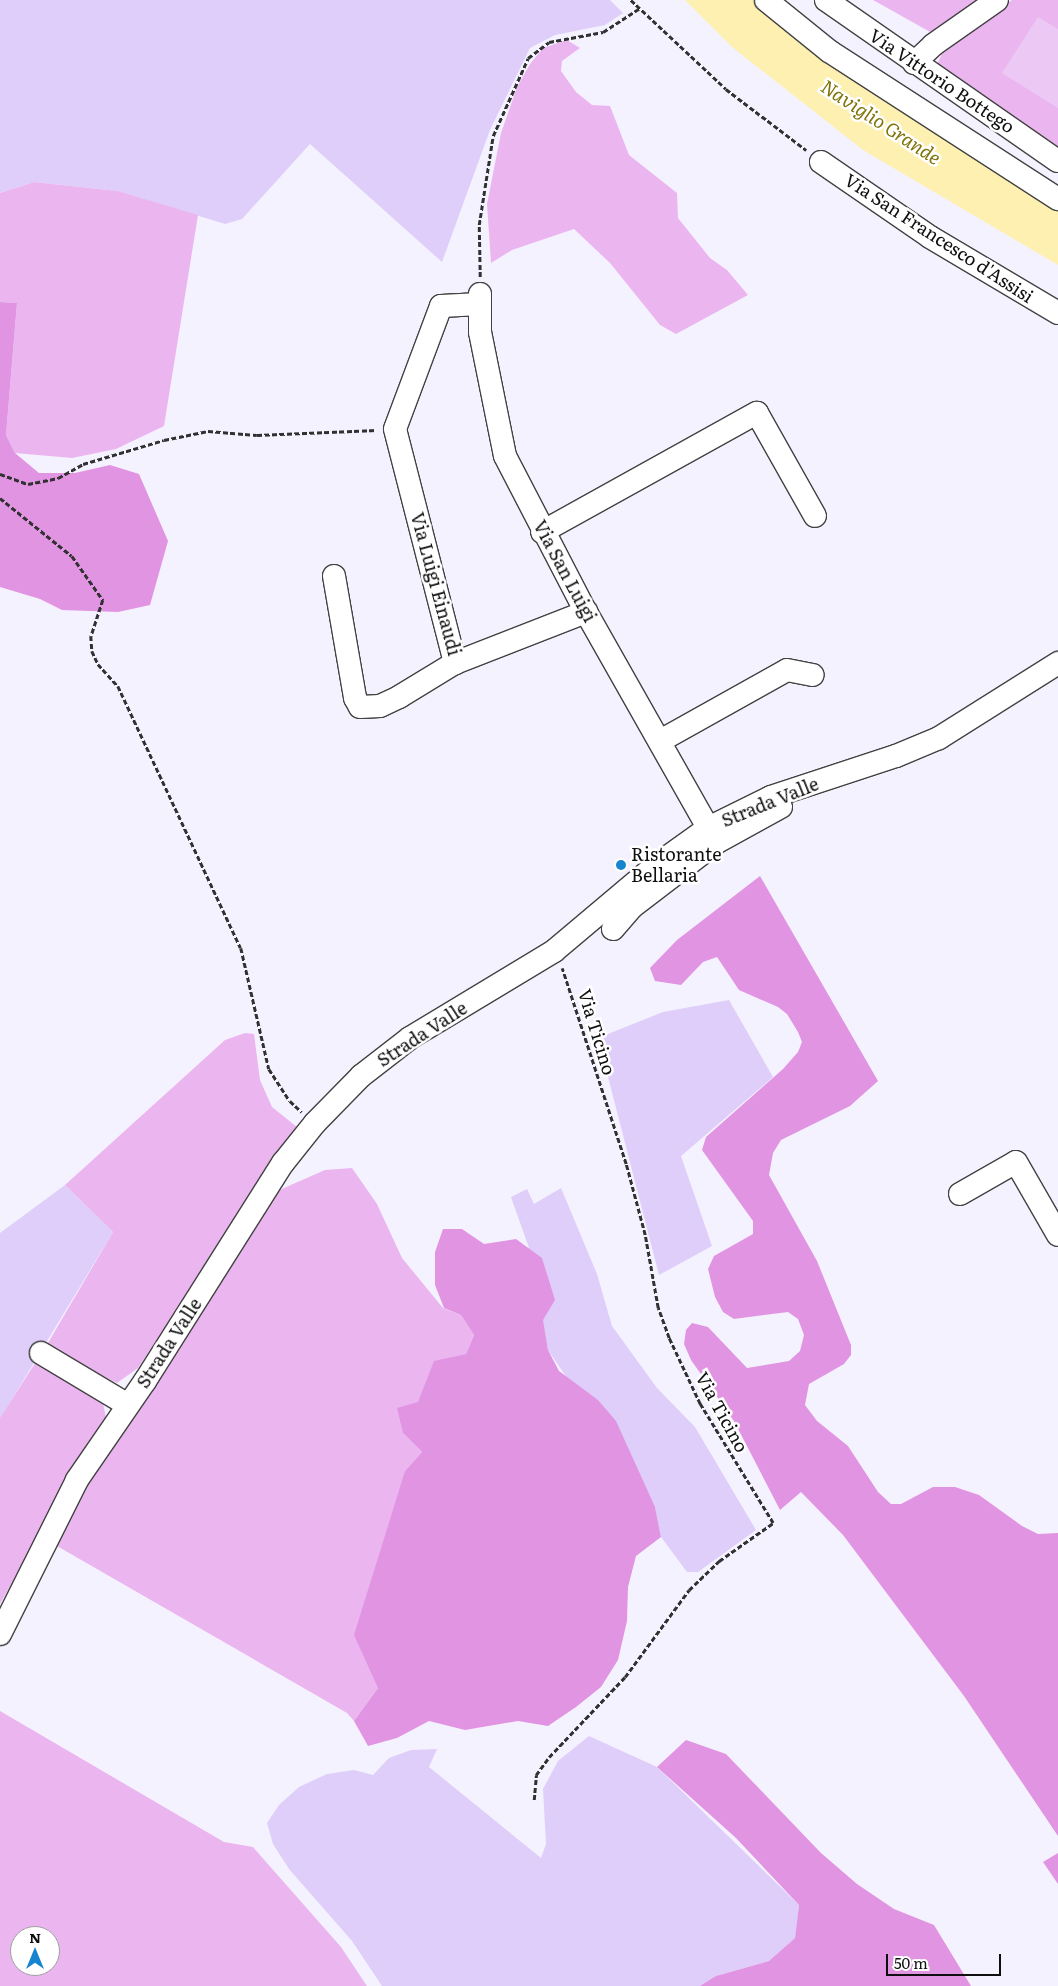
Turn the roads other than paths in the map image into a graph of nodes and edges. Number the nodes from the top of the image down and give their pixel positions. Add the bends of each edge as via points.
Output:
1 (766, 0) edge
2 (826, 0) edge
3 (997, 0) edge
4 (914, 62) junction
5 (1058, 161) edge
6 (821, 162) road end
7 (1058, 199) edge
8 (1058, 314) edge
9 (395, 429) joint
10 (816, 516) dead end
11 (542, 532) junction
12 (334, 576) dead end
13 (586, 612) junction
14 (455, 663) junction
15 (1058, 663) edge
16 (813, 675) dead end
17 (660, 741) junction
18 (795, 788) junction
19 (708, 828) junction
20 (613, 929) dead end
21 (960, 1194) dead end
22 (1050, 1203) edge
23 (1058, 1235) edge
24 (41, 1353) dead end
25 (128, 1405) junction
26 (0, 1634) edge

1 - 7 street via 829,50
2 - 4 street, Via Vittorio Bottego
3 - 4 street
4 - 5 street, Via Vittorio Bottego
6 - 8 street, Via San Francesco d'Assisi via 930,237
9 - 11 street, Via San Luigi via 441,306 480,299 480,332 505,456
9 - 14 street, Via Luigi Einaudi
10 - 11 street via 758,413
11 - 13 street, Via San Luigi
12 - 14 street via 360,707 380,706 400,697
13 - 14 street, Via Luigi Einaudi
13 - 17 street, Via San Luigi
15 - 18 street, Strada Valle via 939,738 896,756
16 - 17 street via 787,670
17 - 19 street, Via San Luigi
18 - 19 street, Strada Valle via 745,808
18 - 20 street via 783,806 717,842 632,907
19 - 25 street, Strada Valle via 654,866 554,951 392,1050 314,1123 283,1163
21 - 22 street via 1016,1162
22 - 23 street
24 - 25 street
25 - 26 street, Strada Valle via 76,1480

